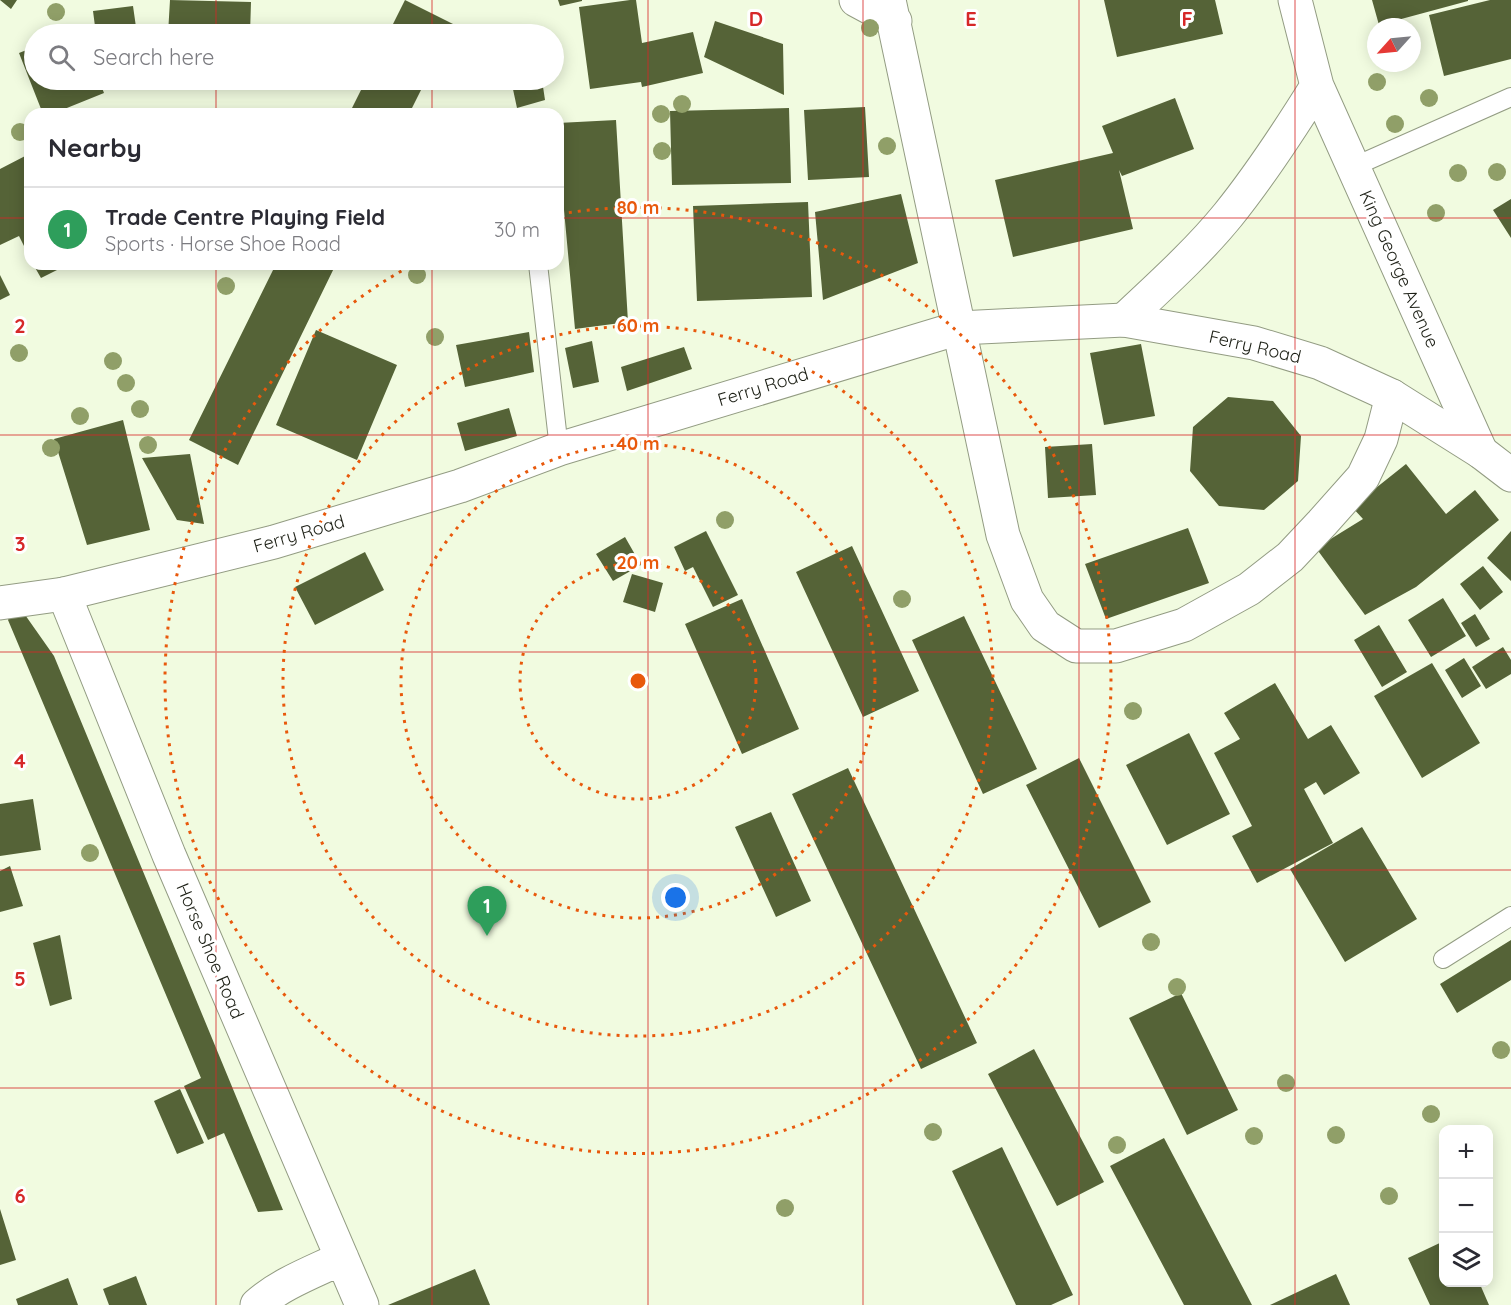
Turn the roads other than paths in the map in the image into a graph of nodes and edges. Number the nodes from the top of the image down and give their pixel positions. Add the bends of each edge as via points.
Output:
1 (856, 0) edge
2 (1295, 0) edge
3 (892, 11) edge
4 (1317, 86) junction
5 (1511, 97) edge
6 (1353, 167) junction
7 (539, 270) edge
8 (1124, 320) junction
9 (959, 328) junction
10 (1392, 396) junction
11 (559, 448) junction
12 (1481, 452) junction
13 (1511, 475) edge
14 (63, 594) junction
15 (0, 603) edge
16 (1511, 916) edge
17 (1443, 959) dead end
18 (342, 1258) junction
19 (256, 1305) edge
20 (362, 1305) edge

1 - 3 street
2 - 4 street, King George Avenue
3 - 9 street
4 - 6 street, King George Avenue
4 - 8 street via 1277,151 1227,216
5 - 6 lane
6 - 12 street, King George Avenue
7 - 11 lane
8 - 9 street, Ferry Road
8 - 10 street, Ferry Road via 1254,344 1320,363
9 - 10 street via 1003,535 1027,600 1045,626 1076,646 1116,646 1184,626 1249,589 1290,556 1363,477 1381,438
9 - 11 street, Ferry Road
10 - 12 street, Ferry Road
11 - 14 street, Ferry Road via 460,486 274,542
12 - 13 street, Ferry Road
14 - 15 street, Ferry Road
14 - 18 street, Horse Shoe Road via 169,855
16 - 17 lane
18 - 19 street
18 - 20 street, Horse Shoe Road

